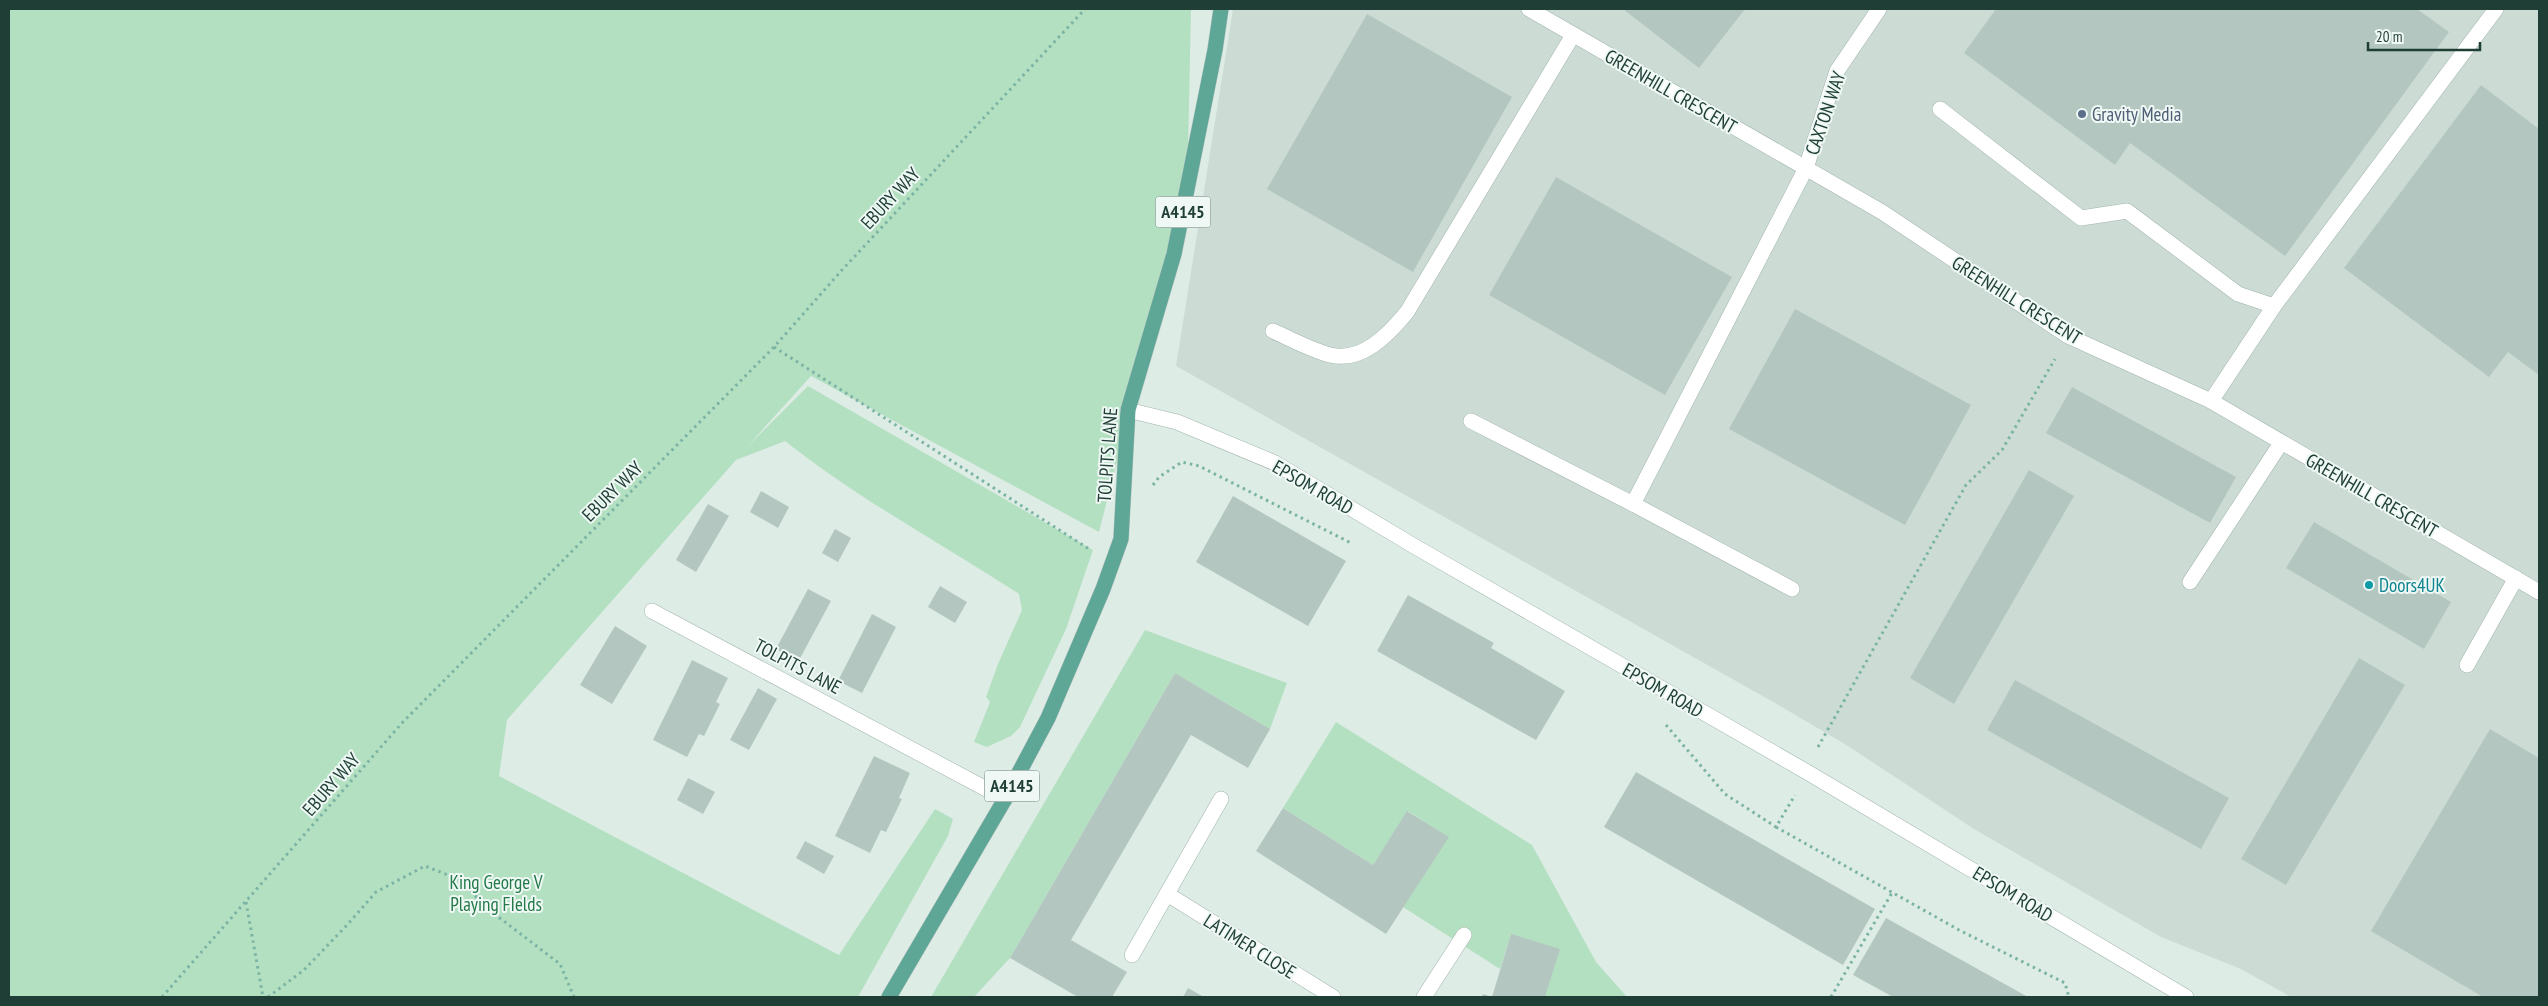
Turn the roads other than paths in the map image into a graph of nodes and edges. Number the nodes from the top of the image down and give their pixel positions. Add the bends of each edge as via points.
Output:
1 (1221, 9) edge
2 (1529, 9) edge
3 (1879, 9) edge
4 (2488, 12) edge
5 (1573, 35) junction
6 (1940, 109) dead end
7 (1806, 168) junction
8 (2274, 306) junction
9 (1273, 331) dead end
10 (2211, 401) junction
11 (1128, 410) junction
12 (1471, 421) dead end
13 (2281, 443) junction
14 (1633, 504) junction
15 (2516, 578) junction
16 (2190, 582) dead end
17 (1792, 590) dead end
18 (2539, 592) edge
19 (652, 611) dead end
20 (2467, 666) dead end
21 (1005, 799) junction
22 (1222, 799) dead end
23 (1167, 894) junction
24 (1464, 935) dead end
25 (1132, 955) dead end
26 (888, 997) edge
27 (1333, 997) edge
28 (1424, 997) edge
29 (2186, 997) edge

1 - 11 main road, TOLPITS LANE / A4145 via 1174,254
2 - 5 street, GREENHILL CRESCENT
3 - 7 street, CAXTON WAY via 1837,71
4 - 8 street
5 - 7 street, GREENHILL CRESCENT
5 - 9 street via 1394,329 1374,345 1352,355 1331,355
6 - 8 street via 2081,218 2127,211 2238,294
7 - 10 street, GREENHILL CRESCENT via 1882,212 2068,336
7 - 14 street, CAXTON WAY
8 - 10 street
10 - 13 street, GREENHILL CRESCENT
11 - 21 main road, TOLPITS LANE / A4145 via 1121,539 1048,718
11 - 29 street, EPSOM ROAD via 1177,422 1275,463
12 - 14 street
13 - 15 street, GREENHILL CRESCENT
13 - 16 street
14 - 17 street
15 - 18 street, GREENHILL CRESCENT
15 - 20 street
19 - 21 street, TOLPITS LANE
21 - 26 main road, TOLPITS LANE / A4145
22 - 23 street
23 - 25 street
23 - 27 street, LATIMER CLOSE
24 - 28 street

